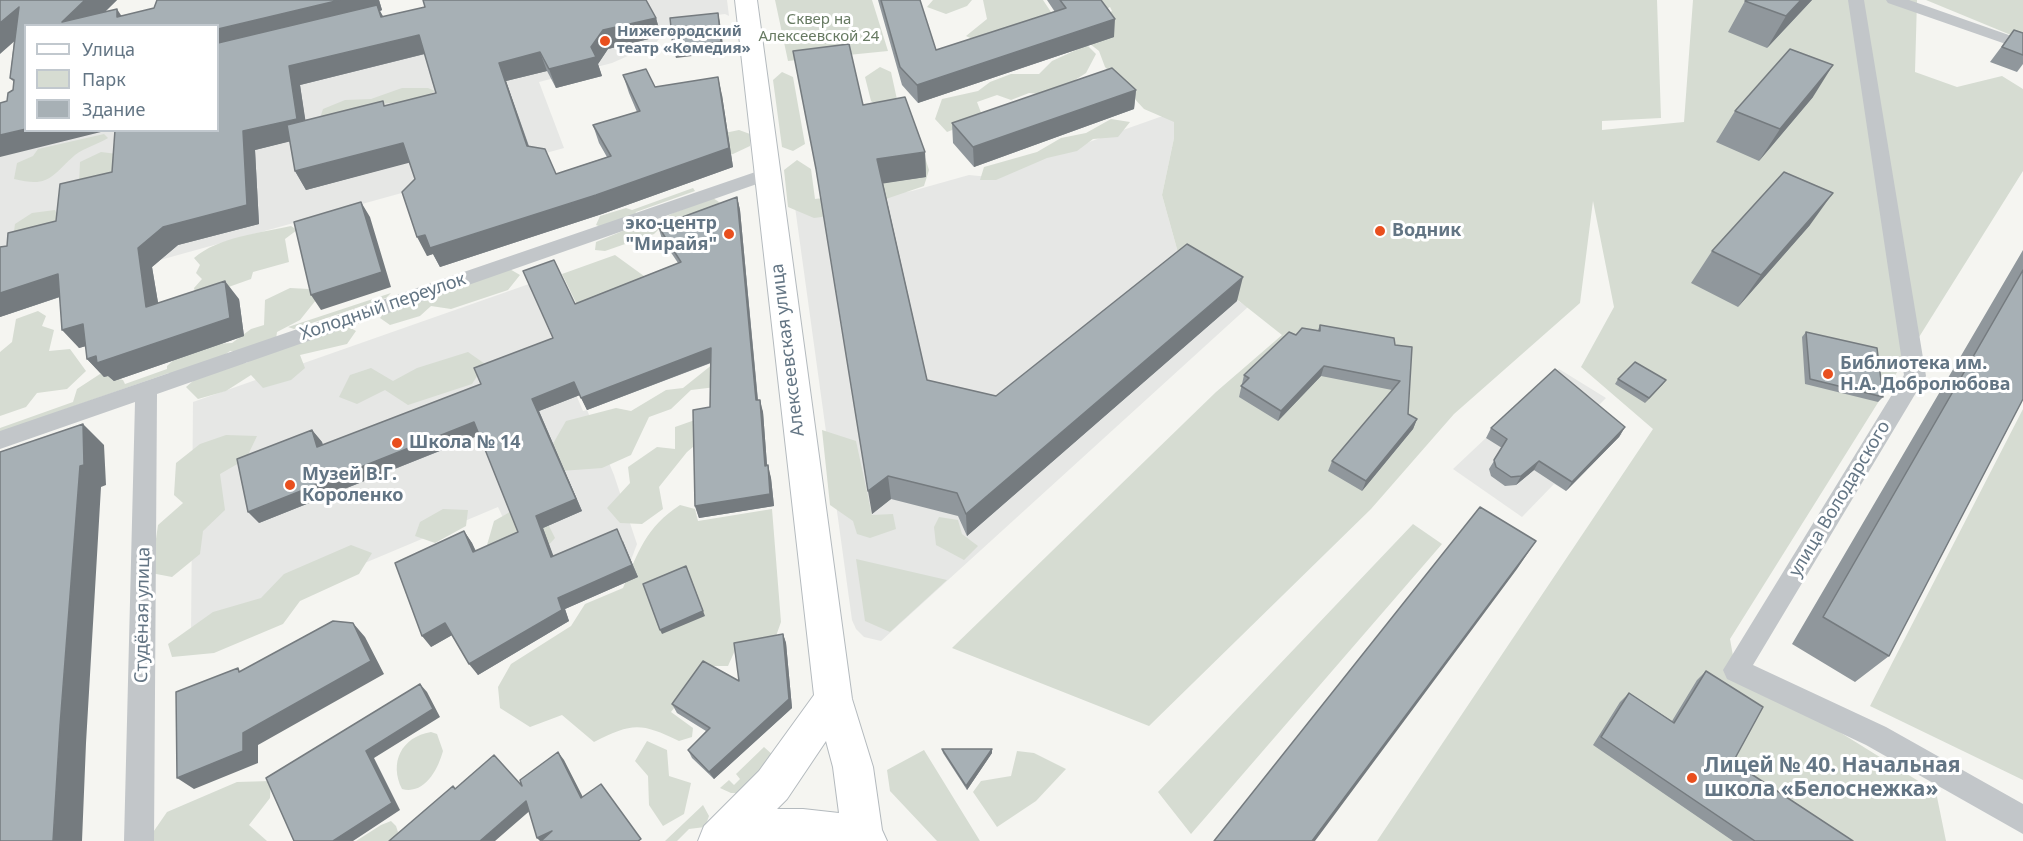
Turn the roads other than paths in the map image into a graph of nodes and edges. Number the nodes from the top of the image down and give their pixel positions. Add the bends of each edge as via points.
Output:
1 (746, 0) edge
2 (1856, 0) edge
3 (1894, 0) edge
4 (2023, 45) edge
5 (767, 174) junction
6 (146, 389) junction
7 (0, 440) edge
8 (833, 699) junction
9 (2023, 820) edge
10 (139, 841) edge
11 (719, 841) edge
12 (742, 841) edge
13 (864, 841) edge

1 - 5 street, Алексеевская улица
2 - 9 street, улица Володарского via 1916,376 1736,670 1876,736
3 - 4 street
5 - 6 street, Холодный переулок
5 - 8 street, Алексеевская улица
6 - 7 street, Холодный переулок
6 - 10 street, Студёная улица
8 - 11 street via 773,785
8 - 13 street, Алексеевская улица via 853,767
12 - 13 street via 777,830 809,829

